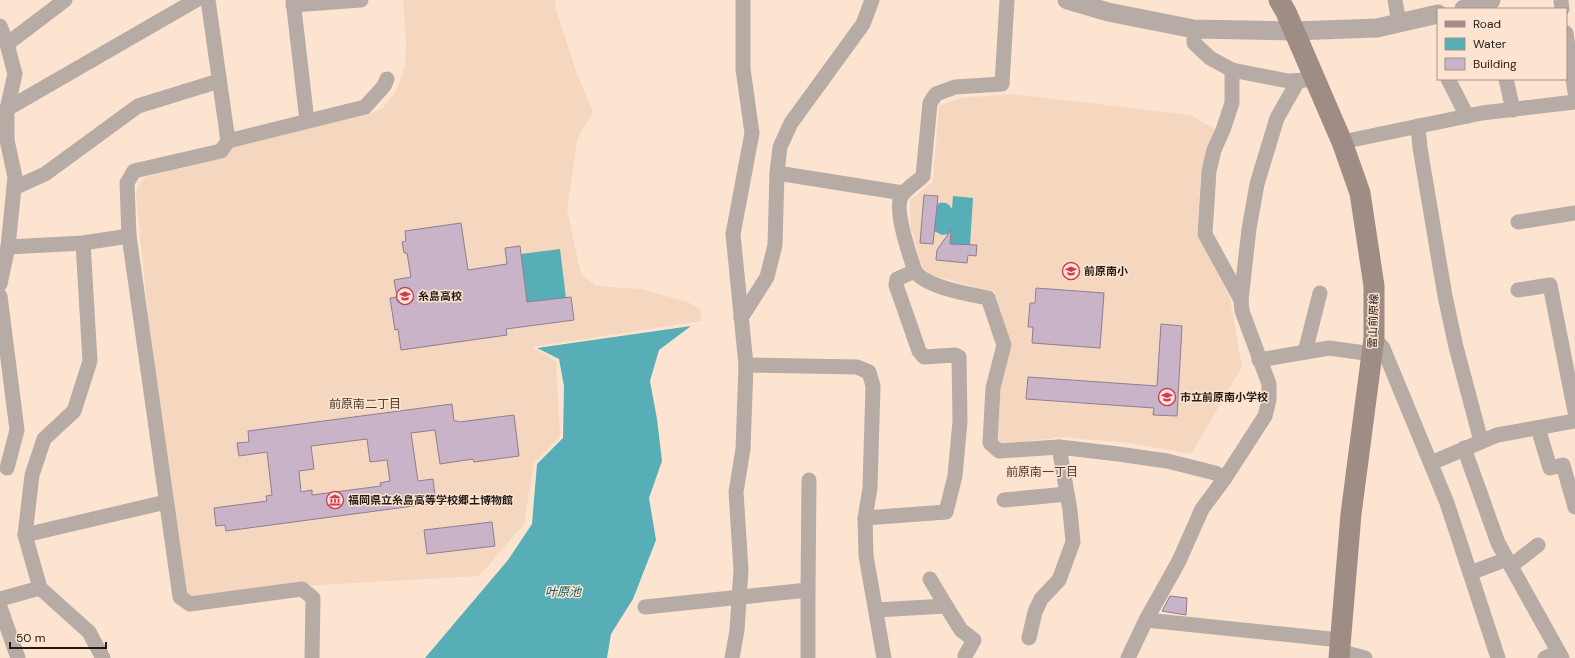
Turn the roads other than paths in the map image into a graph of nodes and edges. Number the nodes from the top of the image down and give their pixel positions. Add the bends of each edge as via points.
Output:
1 (65, 0) edge
2 (196, 0) edge
3 (208, 0) edge
4 (362, 0) edge
5 (743, 0) edge
6 (872, 0) edge
7 (1007, 0) edge
8 (1067, 0) edge
9 (1279, 0) edge
10 (1395, 0) edge
11 (1491, 0) edge
12 (293, 3) edge
13 (1468, 8) edge
14 (1437, 14) edge
15 (1399, 23) junction
16 (0, 26) edge
17 (1194, 29) junction
18 (1294, 31) junction
19 (1567, 40) edge
20 (7, 44) junction
21 (1232, 70) junction
22 (386, 79) dead end
23 (1306, 80) junction
24 (1449, 80) edge
25 (1506, 80) edge
26 (219, 81) junction
27 (1575, 92) edge
28 (1575, 102) edge
29 (7, 109) junction
30 (1513, 110) junction
31 (1467, 116) junction
32 (307, 121) junction
33 (1418, 126) junction
34 (228, 141) junction
35 (1342, 142) junction
36 (777, 172) junction
37 (9, 191) edge
38 (903, 193) junction
39 (1575, 213) edge
40 (1518, 222) dead end
41 (129, 236) junction
42 (83, 242) junction
43 (8, 247) junction
44 (915, 271) junction
45 (0, 284) edge
46 (1518, 290) dead end
47 (1320, 293) dead end
48 (0, 296) edge
49 (1241, 300) junction
50 (741, 318) junction
51 (1373, 346) junction
52 (1305, 352) junction
53 (1259, 360) junction
54 (746, 365) junction
55 (1575, 412) edge
56 (1575, 421) edge
57 (1538, 428) junction
58 (1482, 441) junction
59 (1059, 447) junction
60 (1464, 448) junction
61 (1431, 463) junction
62 (4, 469) edge
63 (32, 475) junction
64 (1225, 478) junction
65 (809, 480) dead end
66 (1067, 494) junction
67 (1004, 500) dead end
68 (166, 502) junction
69 (1575, 507) edge
70 (865, 518) junction
71 (25, 535) junction
72 (1538, 545) dead end
73 (1509, 562) junction
74 (1470, 573) junction
75 (930, 579) dead end
76 (40, 588) junction
77 (808, 590) junction
78 (738, 598) junction
79 (0, 599) edge
80 (946, 606) junction
81 (0, 607) edge
82 (645, 607) dead end
83 (876, 610) junction
84 (1146, 620) junction
85 (1029, 638) dead end
86 (1339, 650) edge
87 (1555, 656) edge
88 (18, 658) edge
89 (103, 658) edge
90 (312, 658) edge
91 (732, 658) edge
92 (808, 658) edge
93 (884, 658) edge
94 (965, 658) edge
95 (1128, 658) edge
96 (1365, 658) edge
97 (1498, 658) edge

1 - 20 street
2 - 29 street
3 - 26 street
4 - 12 street
5 - 50 street via 743,70 752,133 733,234
6 - 36 street via 863,24 791,123 780,147
7 - 38 street via 1002,84 955,87 936,94 930,103 923,176
8 - 17 street via 1108,12
9 - 18 main road, 雷山前原線
10 - 15 street
11 - 13 street
12 - 32 street
14 - 15 street
15 - 18 street via 1377,28
16 - 20 street
17 - 18 street
17 - 21 street via 1194,43 1210,58
18 - 23 main road, 雷山前原線
19 - 27 street
20 - 29 street via 15,74
21 - 23 street via 1288,81
21 - 49 street via 1232,103 1209,171 1206,234
22 - 32 street via 384,86 365,107
23 - 35 main road, 雷山前原線
23 - 49 street via 1277,118 1257,184
24 - 31 street
25 - 30 street
26 - 34 street
26 - 37 street via 138,106 45,174
28 - 30 street
29 - 37 street via 7,140 15,177
30 - 31 street
31 - 33 street
32 - 34 street
33 - 35 street
33 - 58 street via 1445,296
34 - 41 street via 221,151 134,171 127,183
35 - 51 main road, 雷山前原線 via 1360,193 1374,286
36 - 38 street
36 - 50 street via 775,245 767,277
37 - 43 street
38 - 44 street via 900,198 902,230
39 - 40 street
41 - 42 street
41 - 68 street
42 - 43 street
42 - 63 street via 90,361 74,410 44,439
43 - 45 street
44 - 59 street via 918,276 951,290 988,298 1004,345 993,388 990,443 999,451
44 - 70 street via 897,278 896,285 919,351 924,357 959,357 960,421 955,476 946,512
46 - 55 street via 1550,285
47 - 52 street
48 - 62 street via 17,430
49 - 53 street via 1242,311
50 - 54 street
51 - 52 street
51 - 61 street via 1383,348
51 - 86 main road, 雷山前原線 via 1351,514
52 - 53 street
53 - 64 street via 1269,384 1270,400 1265,416
54 - 70 street via 857,366 869,372 873,386 870,488
54 - 78 street via 743,449 736,492 742,570
56 - 57 street
57 - 58 street via 1497,434
57 - 69 street via 1550,468 1563,465
58 - 60 street
59 - 64 street via 1167,461
59 - 66 street
60 - 61 street
60 - 73 street via 1498,543
61 - 74 street
62 - 63 street
63 - 71 street
64 - 84 street via 1202,509 1179,561
65 - 77 street
66 - 67 street
66 - 85 street via 1073,542 1059,580 1041,599 1035,612
68 - 71 street
68 - 90 street via 180,597 190,604 302,590 313,598
70 - 83 street via 866,556
71 - 76 street
72 - 73 street
73 - 74 street
73 - 87 street
74 - 97 street
75 - 80 street
76 - 79 street
76 - 89 street via 89,632
77 - 78 street
77 - 92 street
78 - 82 street
78 - 91 street via 737,630
80 - 83 street
80 - 94 street via 961,630 974,640
81 - 88 street
83 - 93 street
84 - 86 street
84 - 95 street
86 - 96 street

